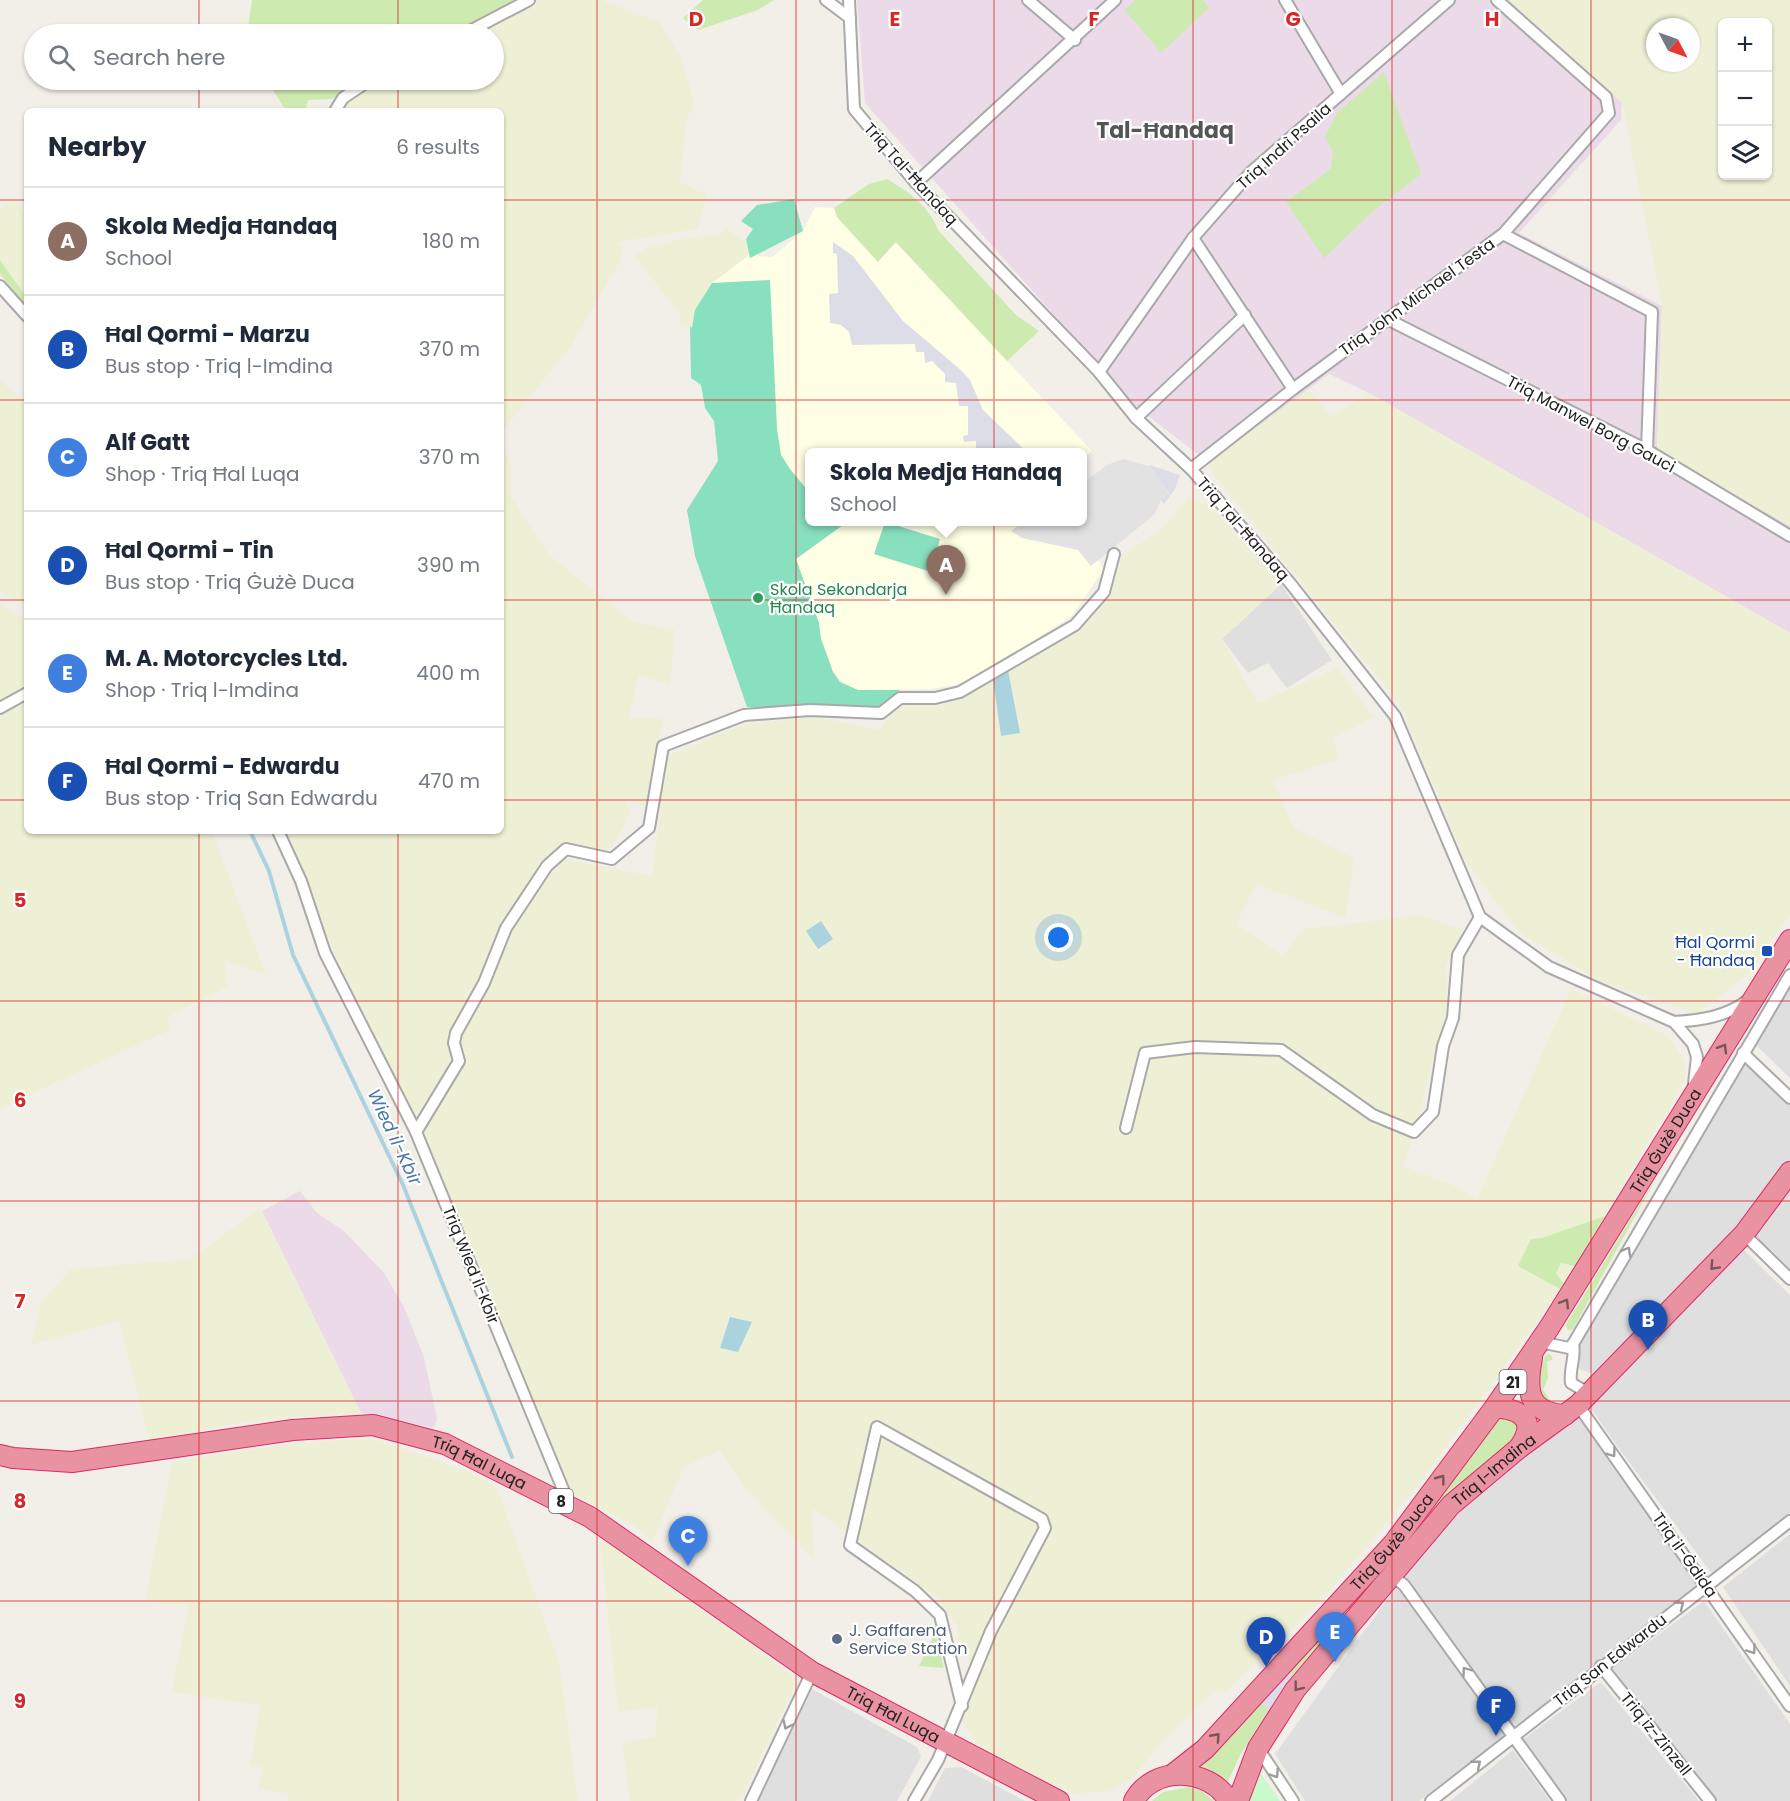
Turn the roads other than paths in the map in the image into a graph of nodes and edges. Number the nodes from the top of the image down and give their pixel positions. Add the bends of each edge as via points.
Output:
1 (529, 0) edge
2 (826, 0) edge
3 (849, 0) edge
4 (1028, 0) edge
5 (1115, 0) edge
6 (1285, 0) edge
7 (1449, 0) edge
8 (1497, 0) edge
9 (850, 18) junction
10 (485, 24) edge
11 (1075, 40) junction
12 (355, 90) edge
13 (1341, 94) junction
14 (337, 108) edge
15 (916, 183) junction
16 (1503, 234) junction
17 (1193, 238) junction
18 (0, 285) edge
19 (24, 313) edge
20 (1245, 315) junction
21 (1389, 320) junction
22 (1099, 372) junction
23 (1293, 389) junction
24 (1136, 418) junction
25 (1647, 450) junction
26 (1191, 469) junction
27 (1790, 536) edge
28 (1114, 554) dead end
29 (24, 695) edge
30 (0, 708) edge
31 (279, 834) edge
32 (1480, 917) junction
33 (1790, 940) edge
34 (1790, 975) edge
35 (1755, 995) junction
36 (1674, 1022) junction
37 (1743, 1053) junction
38 (1790, 1098) edge
39 (1687, 1108) junction
40 (1126, 1128) dead end
41 (416, 1131) junction
42 (1790, 1172) edge
43 (1744, 1234) junction
44 (1790, 1279) edge
45 (1573, 1344) junction
46 (1536, 1349) junction
47 (1578, 1405) junction
48 (1495, 1407) junction
49 (1519, 1448) junction
50 (0, 1455) edge
51 (569, 1505) junction
52 (1790, 1521) edge
53 (1390, 1574) junction
54 (1707, 1585) junction
55 (1601, 1666) junction
56 (812, 1672) junction
57 (962, 1706) junction
58 (1790, 1706) edge
59 (1513, 1736) junction
60 (945, 1744) junction
61 (1258, 1748) junction
62 (1172, 1775) junction
63 (1135, 1799) edge
64 (1062, 1800) edge
65 (752, 1801) edge
66 (914, 1801) edge
67 (1116, 1801) edge
68 (1229, 1801) edge
69 (1238, 1801) edge
70 (1293, 1801) edge
71 (1431, 1801) edge
72 (1560, 1801) edge
73 (1710, 1801) edge

1 - 10 street
2 - 9 street
3 - 9 street, Triq Tal-Ħandaq
4 - 11 street
5 - 11 street
6 - 13 street
7 - 13 street, Triq Indrì Psaila
8 - 16 street, Triq John Michael Testa via 1606,97 1609,113
9 - 15 street, Triq Tal-Ħandaq via 854,109
11 - 15 street
12 - 14 street
13 - 17 street, Triq Indrì Psaila via 1251,172
15 - 22 street, Triq Tal-Ħandaq
16 - 21 street, Triq John Michael Testa
16 - 25 street via 1652,312
17 - 20 street
17 - 22 street, Triq Indrì Psaila
18 - 19 street
20 - 23 street
20 - 24 street
21 - 23 street, Triq John Michael Testa
21 - 25 street, Triq Manwel Borg Gauci
22 - 24 street, Triq Tal-Ħandaq
23 - 26 street, Triq John Michael Testa
24 - 26 street, Triq Tal-Ħandaq
25 - 27 street, Triq Manwel Borg Gauci
26 - 32 street, Triq Tal-Ħandaq via 1290,583 1395,716
28 - 41 street via 1104,592 1075,625 960,692 935,698 900,698 881,713 810,710 744,715 663,746 649,828 612,859 566,849 548,866 506,928 484,983 456,1033 454,1043 459,1061
29 - 30 street
31 - 41 street, Triq Wied il-Kbir via 302,881 325,953
32 - 36 street via 1549,967
32 - 40 street via 1458,955 1453,1018 1443,1046 1433,1112 1414,1132 1373,1115 1281,1050 1196,1047 1145,1053
33 - 35 highway, Triq Ġużè Duca / 21
34 - 37 street, Triq Ġużè Duca
35 - 36 street via 1733,1011 1714,1018
39 -> 35 highway, Triq Ġużè Duca / 21
36 - 39 street via 1693,1044 1697,1057 1697,1073
37 - 38 street
45 -> 37 street, Triq Ġużè Duca
46 -> 39 highway, Triq Ġużè Duca / 21
41 - 51 street, Triq Wied il-Kbir
42 - 43 highway, Triq l-Imdina
43 - 44 street
43 -> 47 highway, Triq l-Imdina
45 - 46 street via 1569,1348
45 - 47 street, Triq il-Ġdida via 1575,1351 1569,1368
46 - 47 highway via 1528,1378 1533,1402 1545,1412
46 - 48 highway, Triq Ġużè Duca / 21
47 - 49 highway, Triq l-Imdina
47 -> 54 street, Triq il-Ġdida
48 - 49 highway via 1511,1408 1525,1419 1529,1427
62 -> 48 highway, Triq Ġużè Duca / 21 via 1205,1749 1393,1544
49 - 53 highway, Triq l-Imdina via 1450,1505
50 - 51 highway, Triq Ħal Luqa / 8 via 72,1462 293,1430 373,1425 445,1444
51 - 56 highway, Triq Ħal Luqa / 8
52 - 54 street, Triq San Edwardu
59 -> 53 street via 1404,1585
53 -> 61 highway, Triq l-Imdina via 1295,1690
55 -> 54 street, Triq San Edwardu
54 -> 58 street, Triq il-Ġdida
55 - 59 street, Triq San Edwardu
55 - 73 street, Triq iz-Zinzell
56 - 60 highway, Triq Ħal Luqa / 8
56 -> 65 street
57 - 57 street via 991,1631 1045,1528 1042,1519 877,1427 850,1545 915,1591 940,1615
57 - 60 street
71 -> 59 street, Triq San Edwardu
59 - 72 street
60 - 64 highway, Triq Ħal Luqa / 8
60 - 66 street
61 - 69 highway, Triq l-Imdina
61 -> 70 street
62 - 63 highway, Triq Ġużè Duca via 1146,1786
62 - 68 highway via 1191,1775 1210,1782
63 - 67 highway

